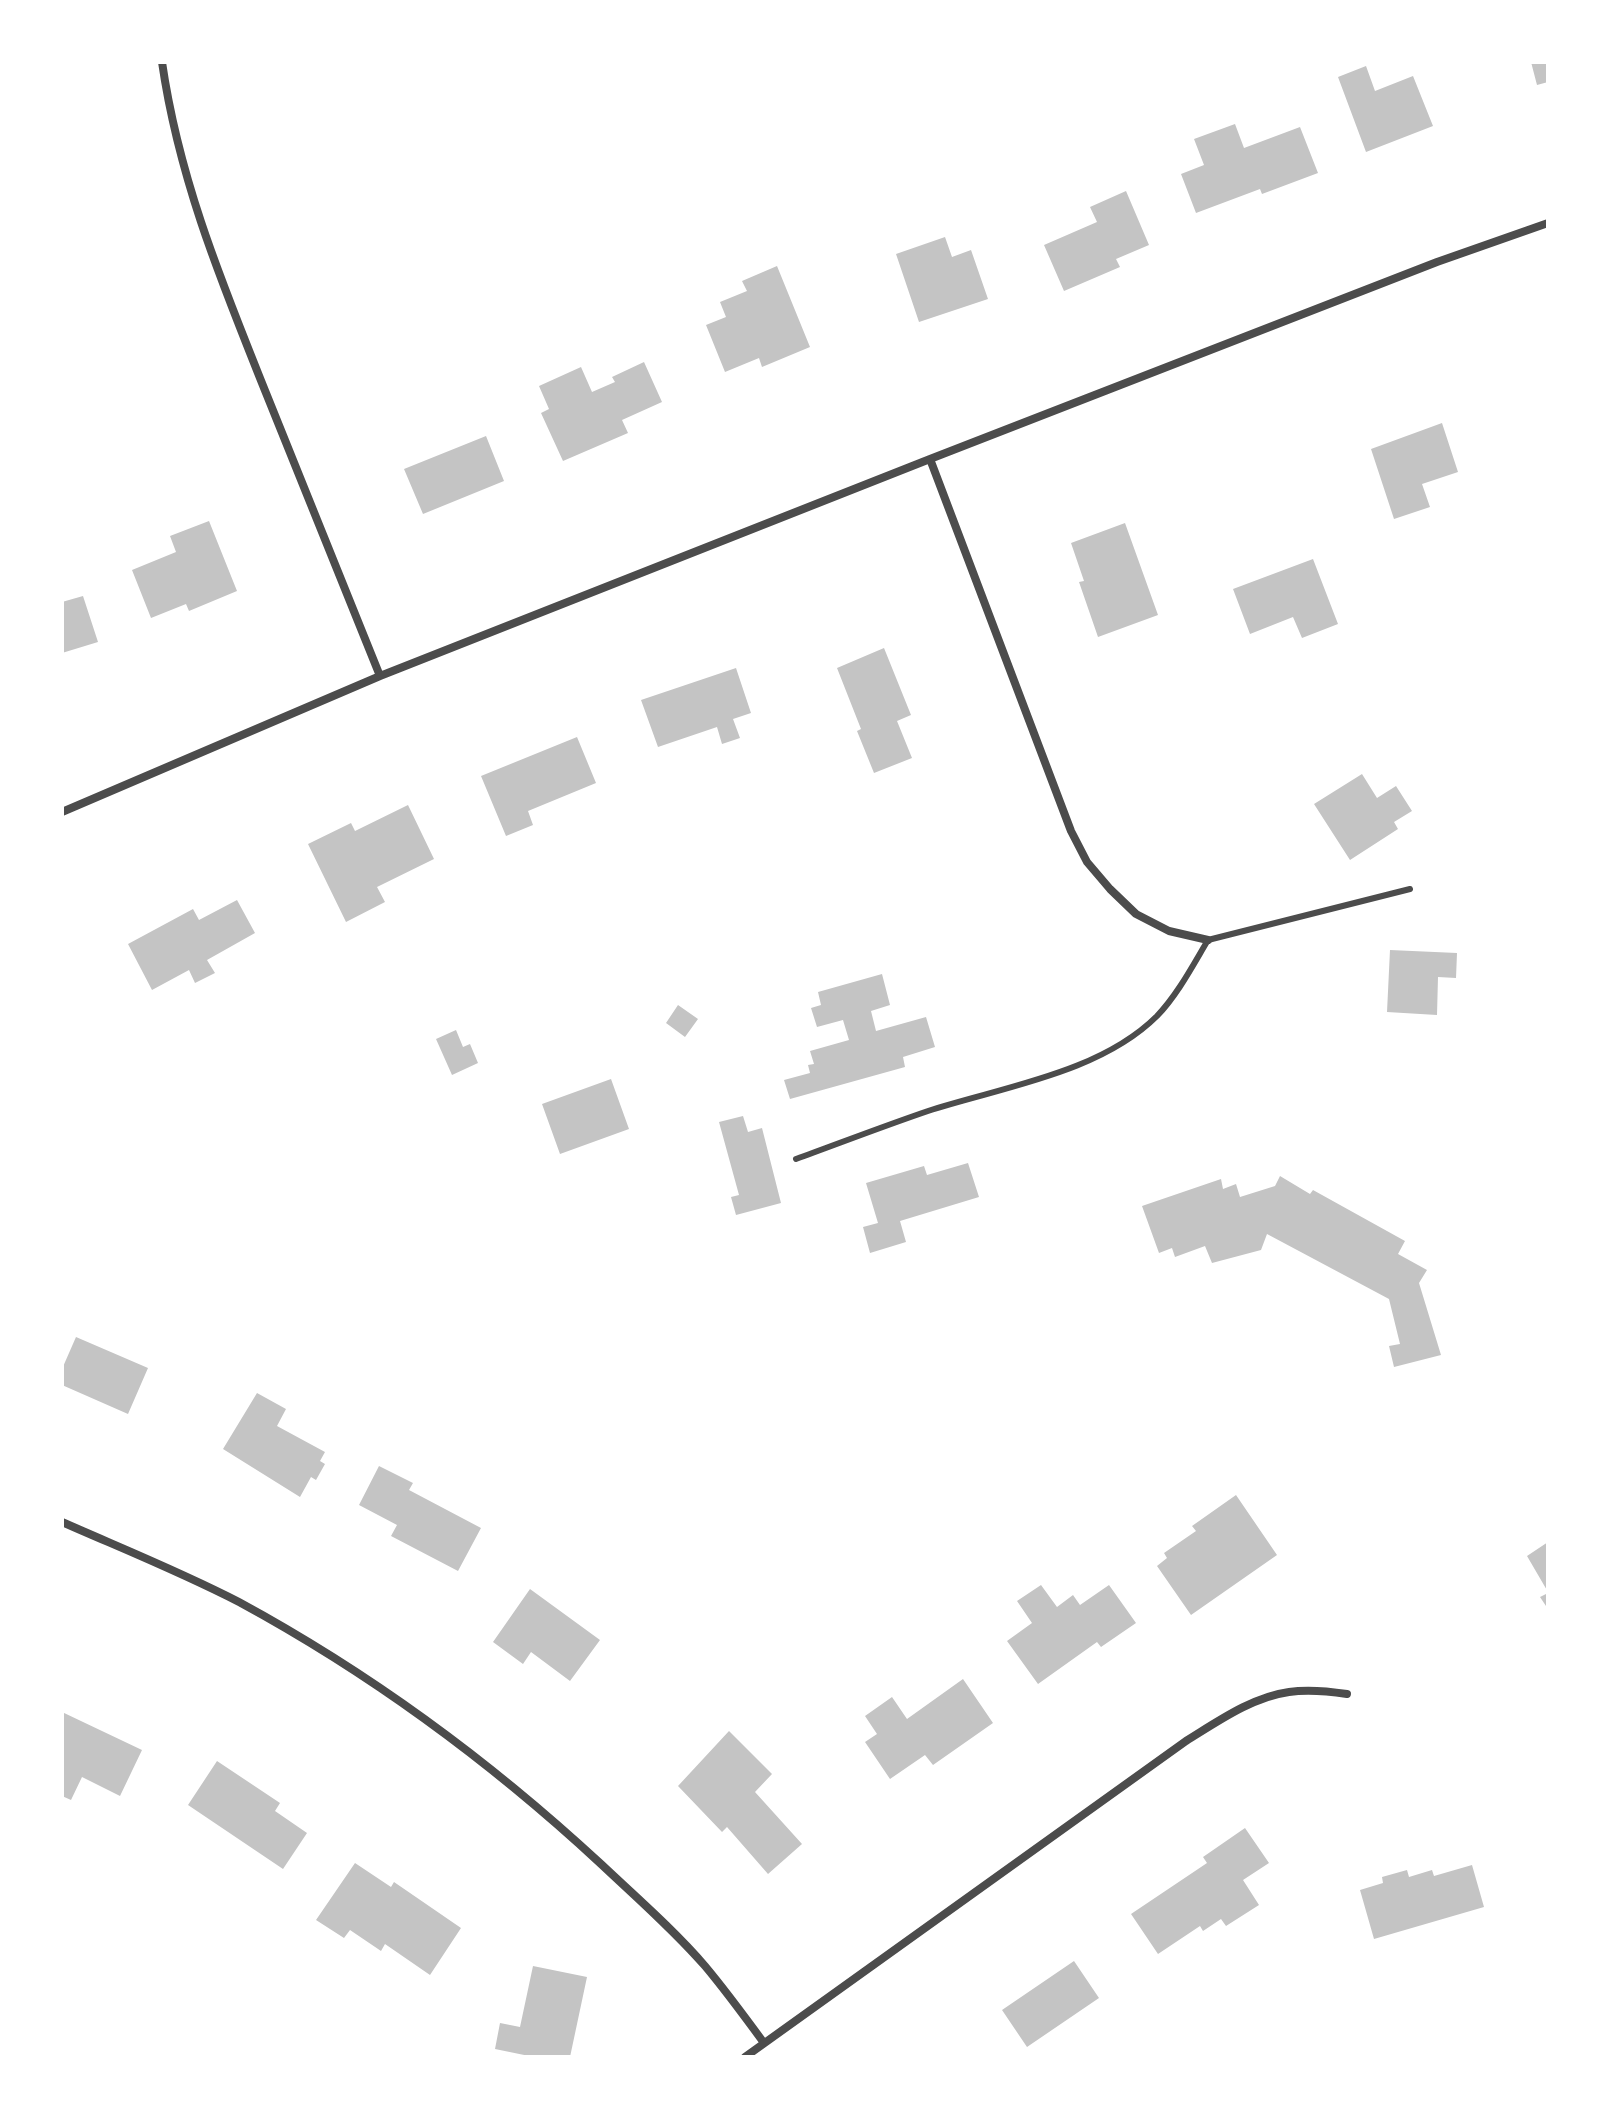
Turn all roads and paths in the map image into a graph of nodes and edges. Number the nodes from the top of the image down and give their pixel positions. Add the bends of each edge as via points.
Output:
1 (162, 62) edge
2 (1548, 223) edge
3 (930, 459) junction
4 (380, 676) junction
5 (62, 812) edge
6 (1410, 889) dead end
7 (1208, 940) junction
8 (796, 1159) dead end
9 (62, 1522) edge
10 (1347, 1694) dead end
11 (764, 2043) junction
12 (745, 2057) edge

1 - 4 street via 195,208
2 - 3 street
3 - 4 street
3 - 7 street via 1087,862 1136,914 1169,931
4 - 5 street
6 - 7 lane
7 - 8 lane via 1158,1015 1094,1058
9 - 11 street via 187,1576 261,1615 352,1669 470,1752 568,1833 672,1932 704,1964
10 - 11 street via 1287,1692 1224,1718
11 - 12 street

